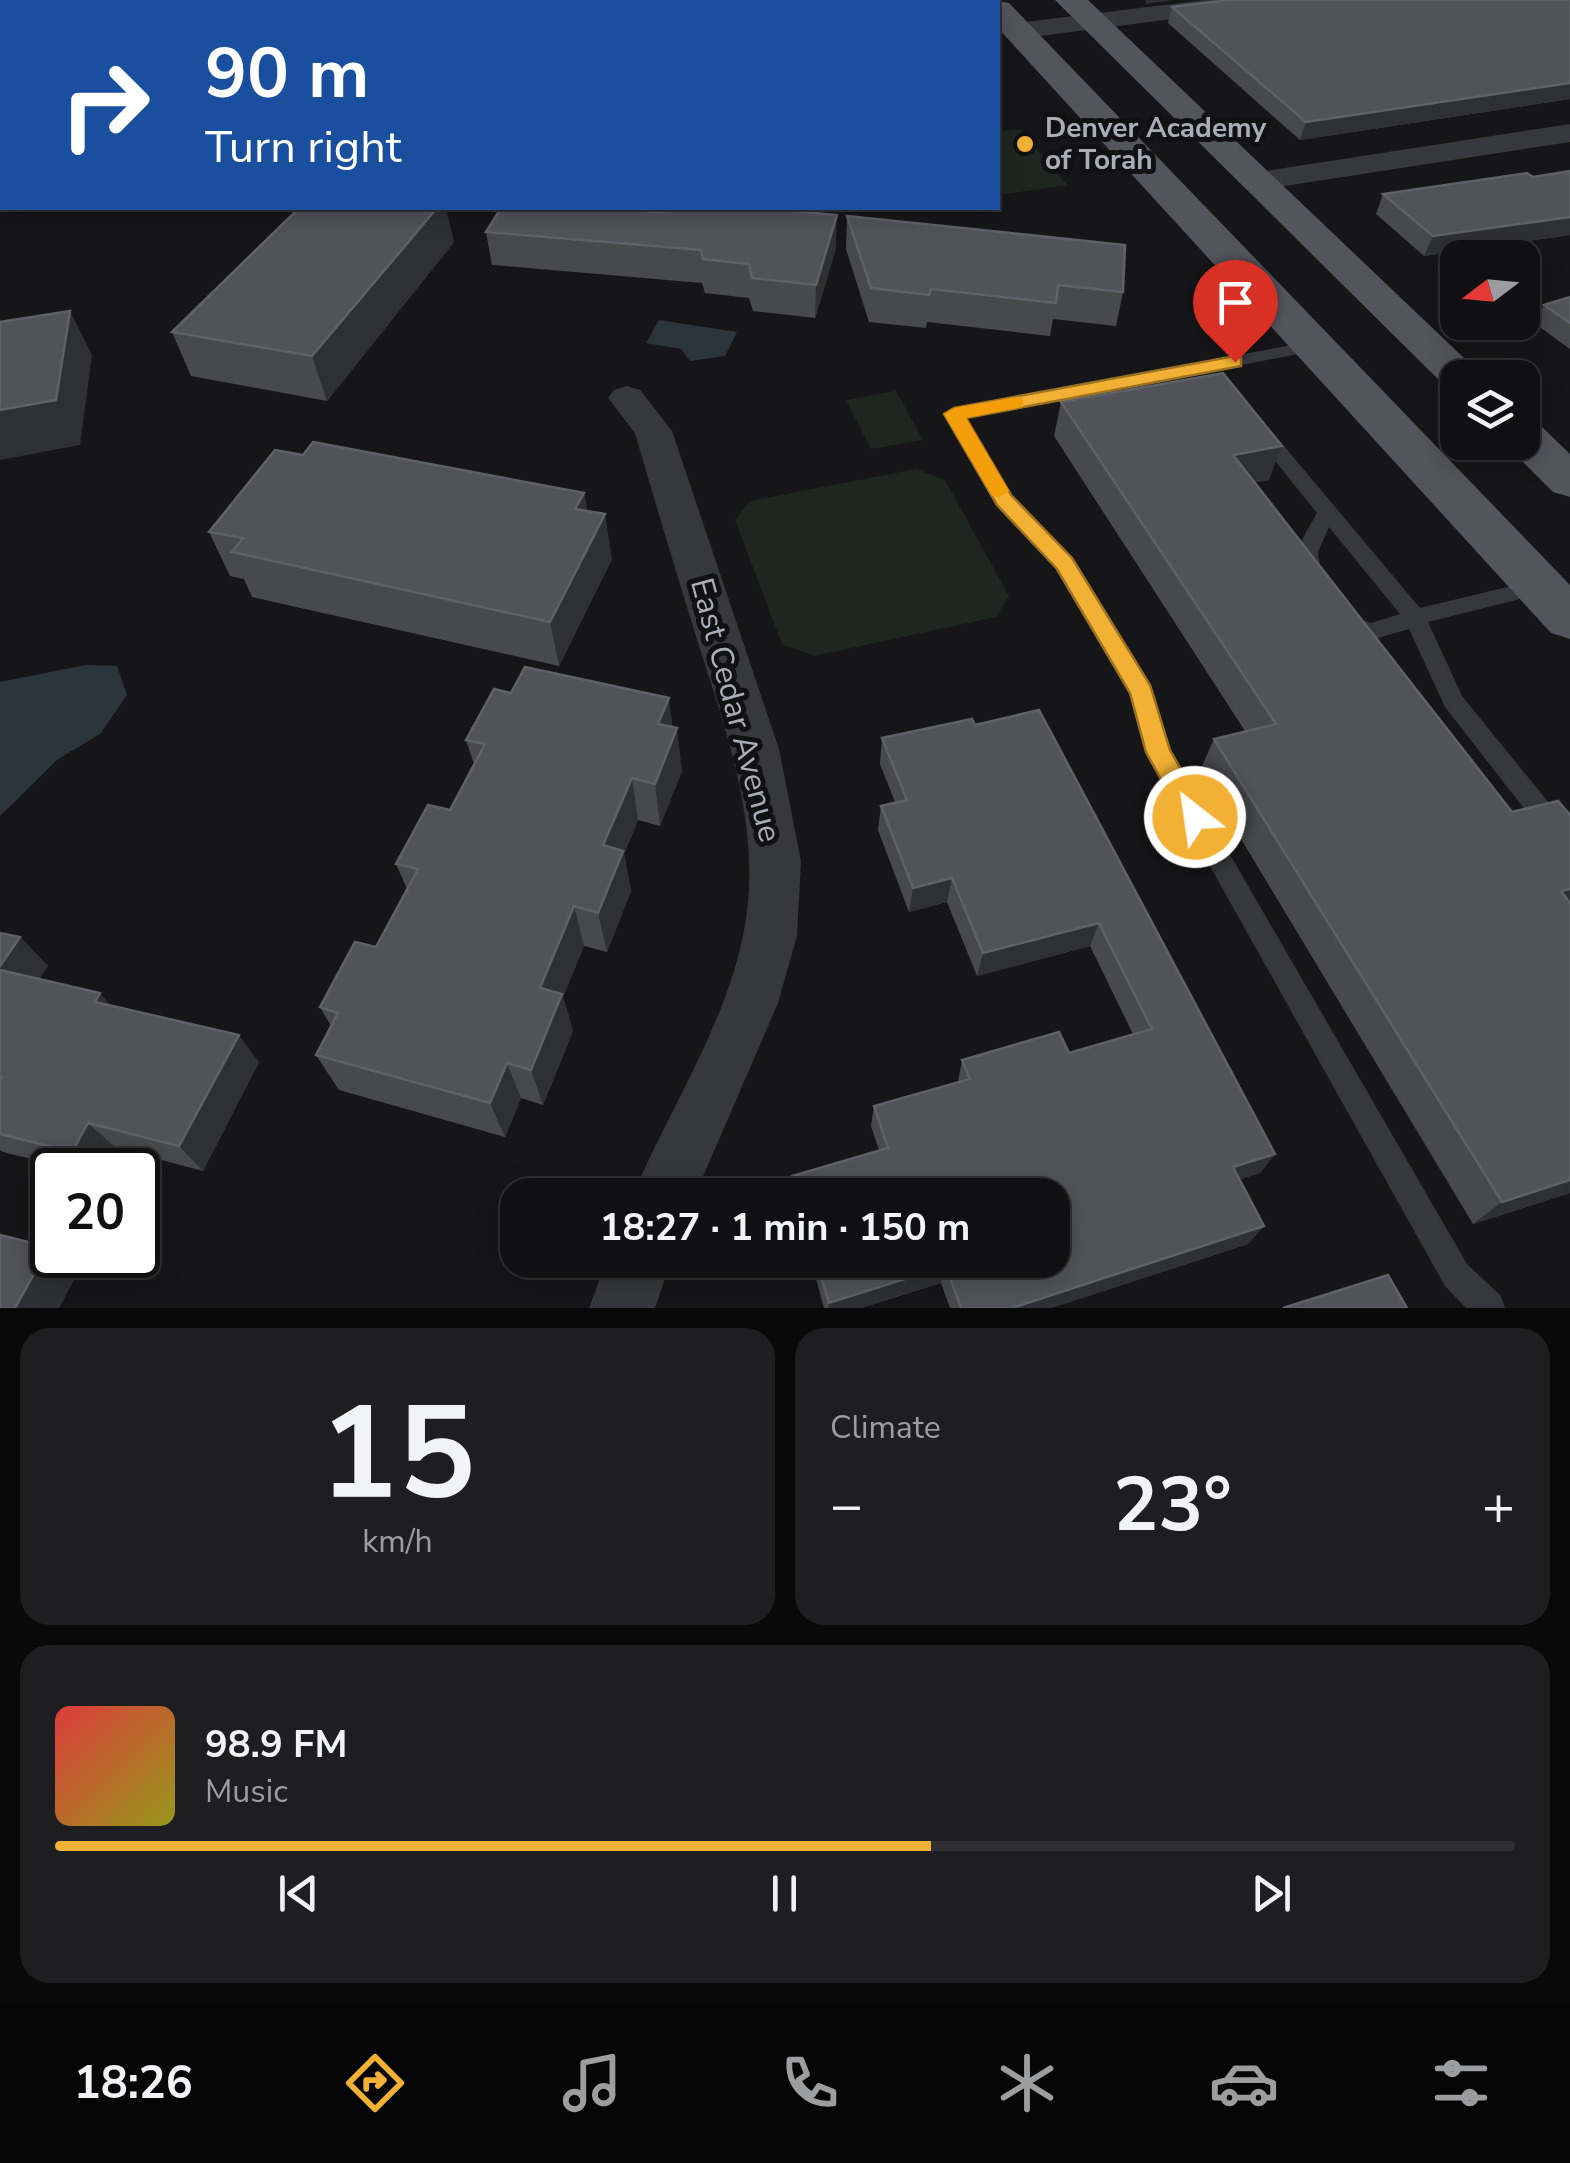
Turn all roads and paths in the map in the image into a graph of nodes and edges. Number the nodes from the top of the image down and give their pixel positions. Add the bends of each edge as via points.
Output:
1 (1265, 0) edge
2 (1081, 11) edge
3 (1000, 16) edge
4 (1000, 18) edge
5 (1570, 133) edge
6 (1258, 181) junction
7 (1313, 346) junction
8 (1444, 360) edge
9 (626, 398) dead end
10 (1243, 411) edge
11 (1540, 452) edge
12 (1570, 480) edge
13 (1328, 512) junction
14 (1555, 583) edge
15 (1414, 617) junction
16 (1570, 619) edge
17 (1570, 848) edge
18 (672, 1178) edge
19 (632, 1278) edge
20 (622, 1308) edge
21 (1488, 1308) edge

1 - 2 street
2 - 3 street
2 - 6 main road
4 - 7 main road
5 - 6 street
6 - 8 main road
7 - 14 main road
7 - 21 lane via 1213,374 954,414 1004,500 1065,564 1142,692 1158,752 1456,1275
9 - 18 street, East Cedar Avenue via 653,431 749,732 776,849 777,894 755,990
10 - 13 lane
11 - 12 main road
13 - 15 lane
13 - 15 lane via 1305,568 1338,616 1357,630 1379,634
14 - 15 lane
14 - 16 main road
15 - 17 lane via 1453,701
19 - 20 street

